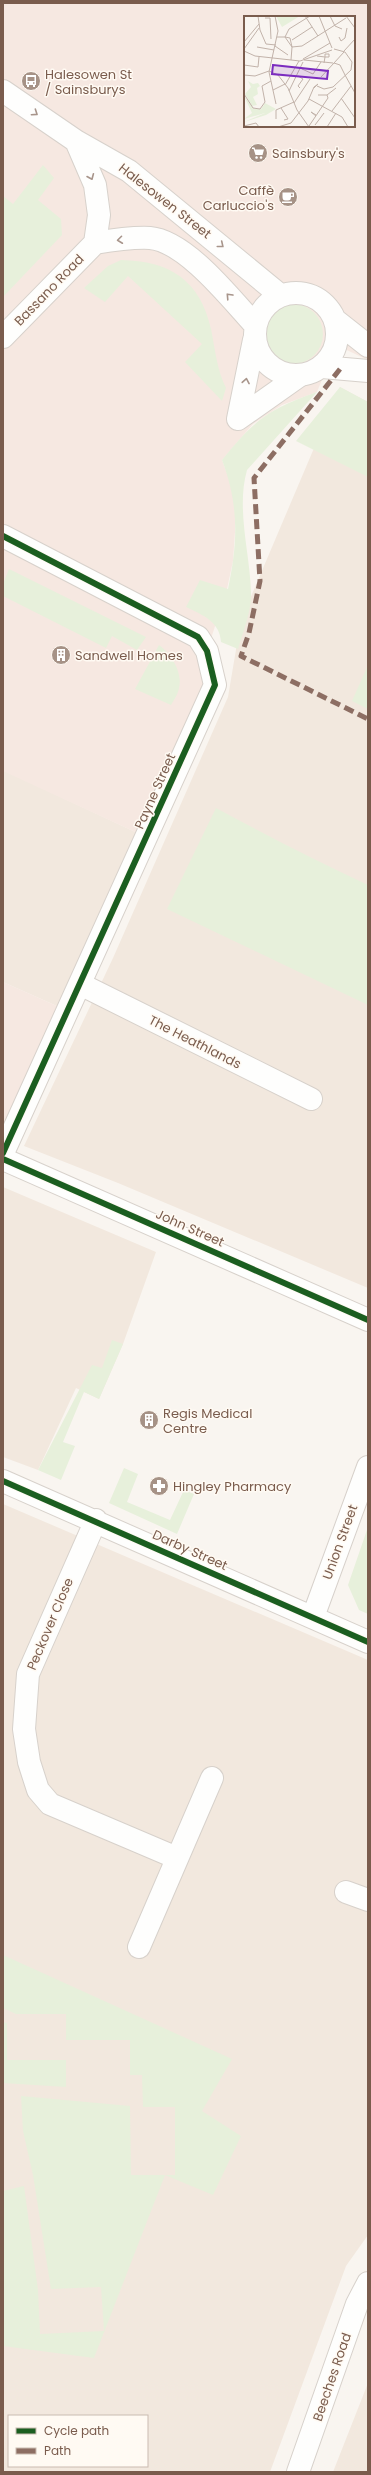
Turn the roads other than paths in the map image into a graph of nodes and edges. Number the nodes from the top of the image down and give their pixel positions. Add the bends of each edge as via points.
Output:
1 (3, 91) edge
2 (76, 141) junction
3 (95, 243) junction
4 (280, 295) junction
5 (335, 320) junction
6 (255, 332) junction
7 (3, 337) edge
8 (368, 346) edge
9 (322, 367) junction
10 (368, 371) edge
11 (299, 376) junction
12 (3, 536) edge
13 (80, 984) junction
14 (311, 1099) dead end
15 (3, 1153) edge
16 (3, 1159) edge
17 (368, 1320) edge
18 (368, 1467) edge
19 (3, 1481) edge
20 (96, 1520) junction
21 (313, 1617) junction
22 (368, 1642) edge
23 (212, 1778) dead end
24 (177, 1858) junction
25 (346, 1892) dead end
26 (368, 1900) edge
27 (139, 1947) dead end
28 (368, 2283) edge
29 (298, 2472) edge

1 -> 2 street, Halesowen Street
2 -> 3 street via 95,185 99,215
2 -> 4 street, Halesowen Street via 129,171
6 -> 3 street via 210,276 172,244 152,238
3 - 7 street, Bassano Road
4 - 5 street via 305,293 318,299 328,308
4 - 6 street via 266,306
5 - 8 street
5 - 9 street via 336,344
6 - 11 street via 259,354 269,367 283,374
11 -> 6 street via 238,419
9 - 10 street
9 - 11 street
12 - 13 street, Payne Street via 198,637 207,651 215,685
13 - 14 street, The Heathlands
13 - 15 street, Payne Street
16 - 17 street, John Street
18 - 21 street, Union Street
19 - 20 street, Darby Street
20 - 21 street, Darby Street
20 - 24 street, Peckover Close via 30,1667 25,1693 24,1729 29,1762 38,1790 50,1804
21 - 22 street, Darby Street
23 - 24 street
24 - 27 street
25 - 26 street
28 - 29 street, Beeches Road via 357,2304

